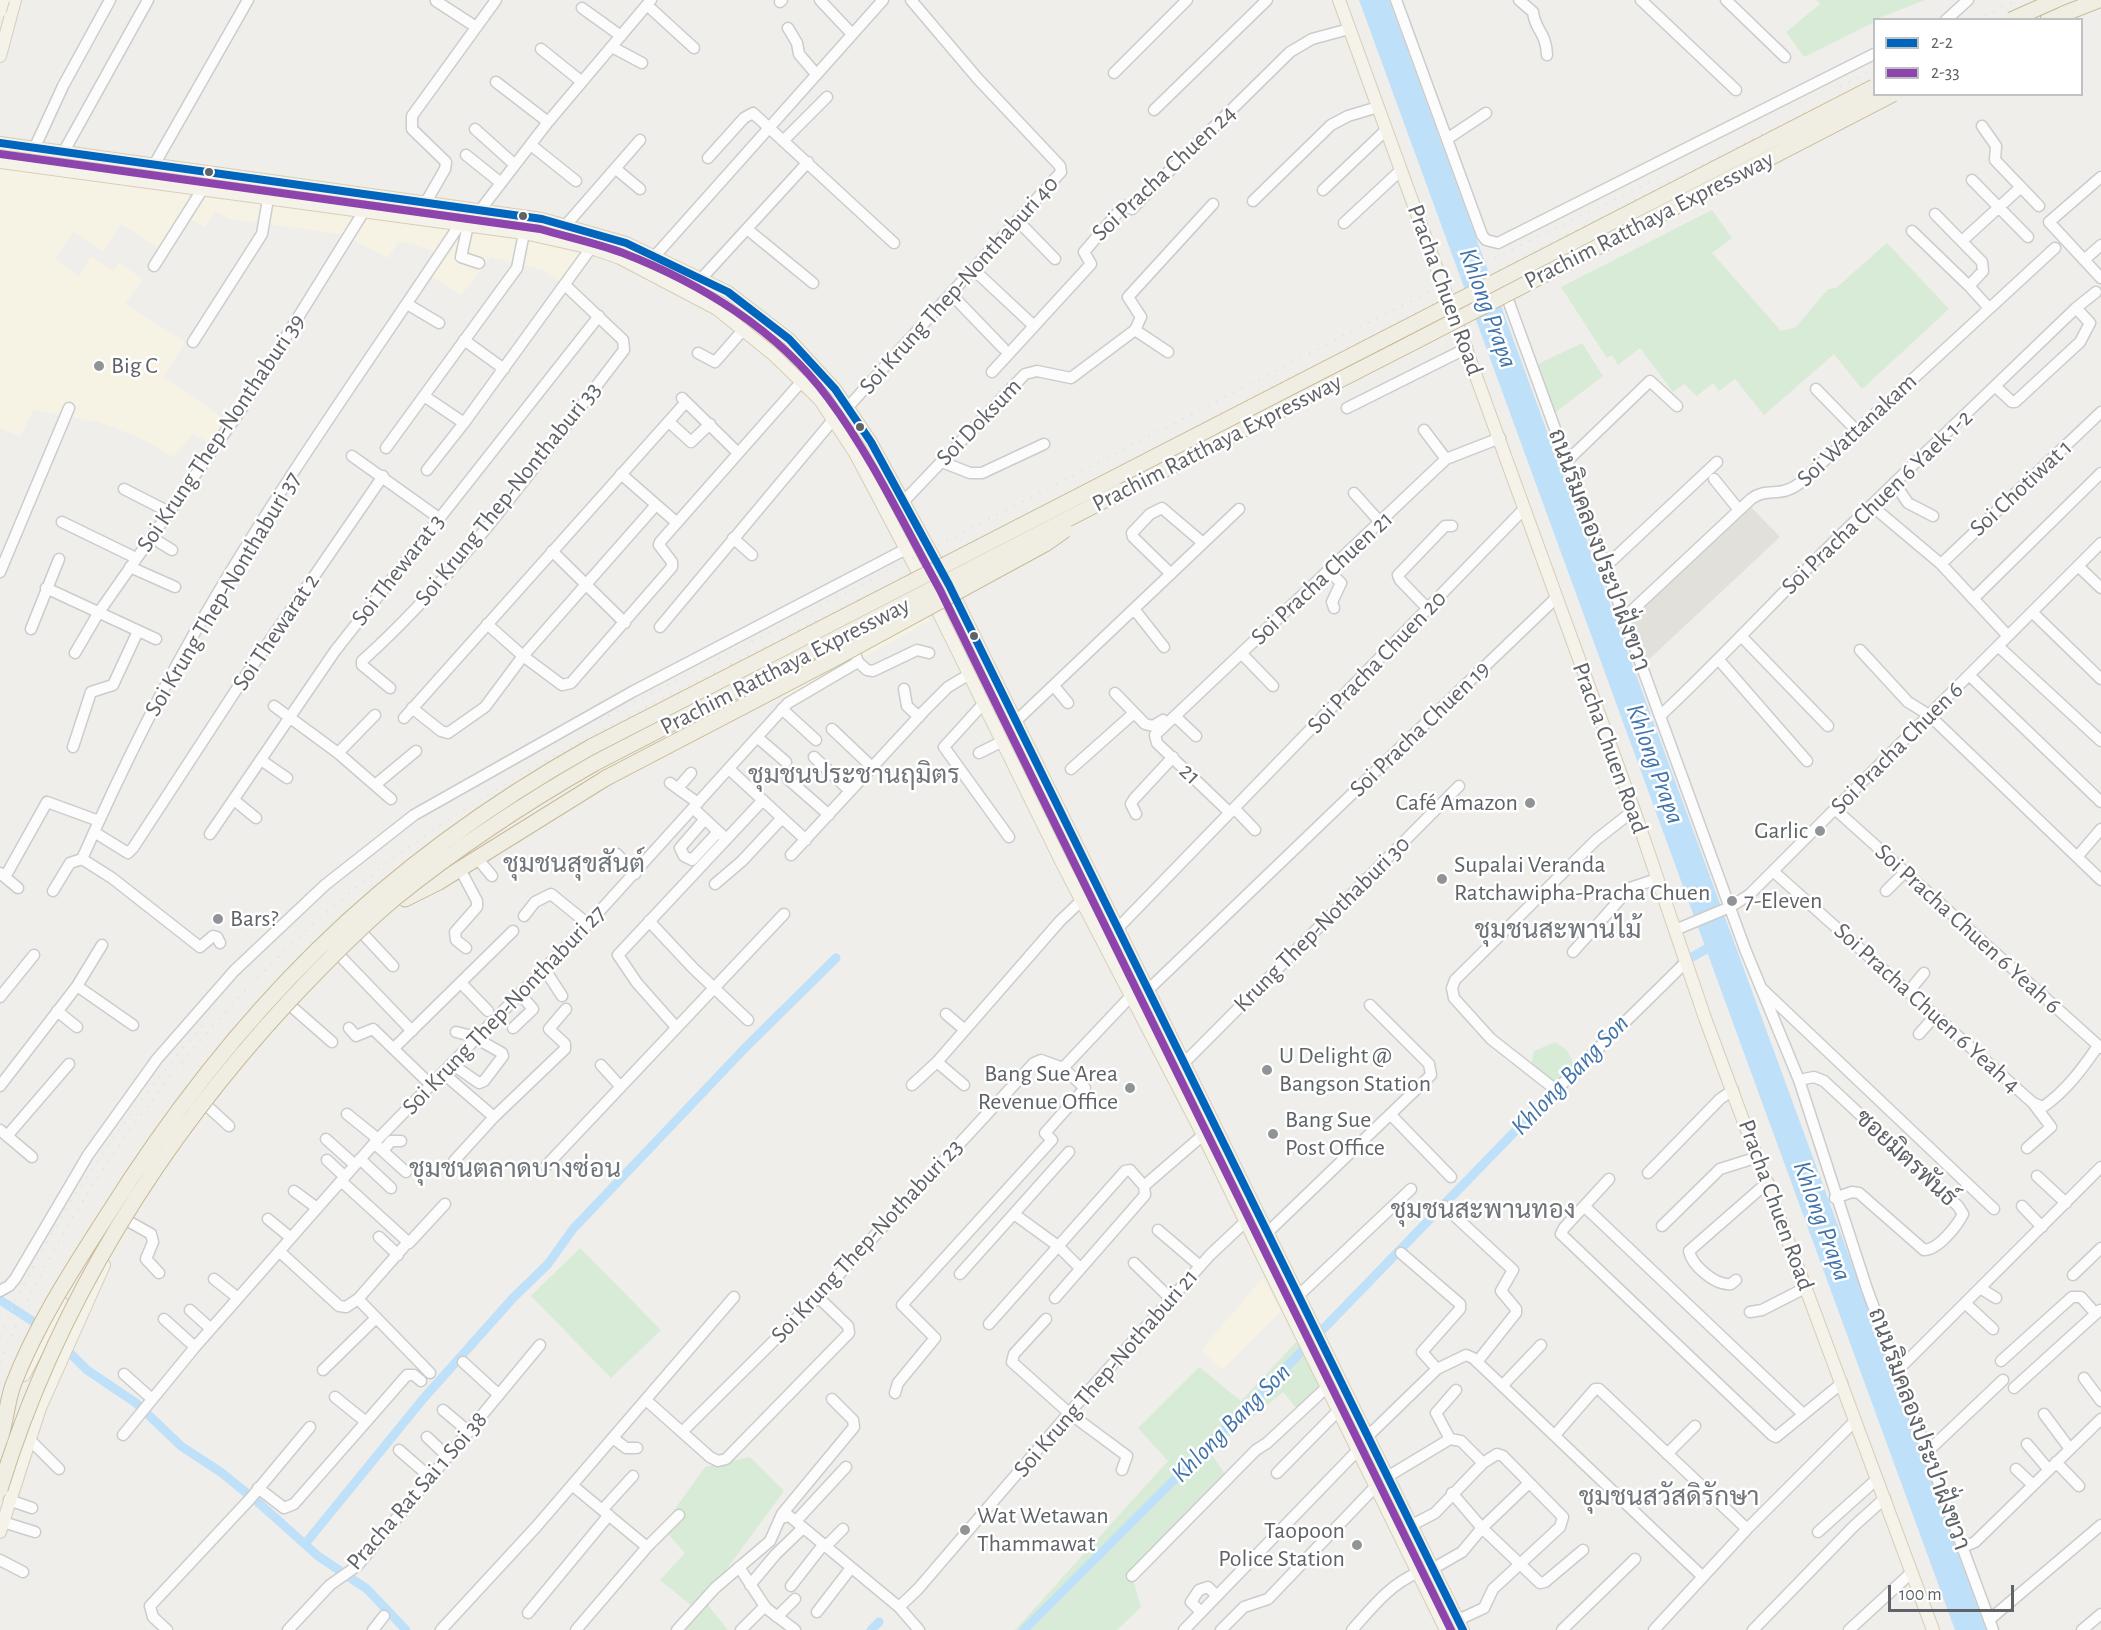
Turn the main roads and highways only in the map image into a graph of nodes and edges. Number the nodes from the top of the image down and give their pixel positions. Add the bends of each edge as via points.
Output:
1 (3, 0) edge
2 (13, 0) edge
3 (1338, 0) edge
4 (2056, 0) edge
5 (2099, 0) edge
6 (0, 5) edge
7 (0, 11) edge
8 (2016, 18) edge
9 (2053, 18) edge
10 (0, 56) edge
11 (1873, 88) edge
12 (1889, 96) edge
13 (0, 143) edge
14 (0, 162) edge
15 (275, 182) junction
16 (268, 199) junction
17 (514, 215) junction
18 (518, 232) junction
19 (753, 311) junction
20 (741, 329) junction
21 (1122, 491) junction
22 (949, 585) junction
23 (929, 593) junction
24 (1045, 781) junction
25 (1026, 790) junction
26 (526, 795) junction
27 (405, 899) junction
28 (1185, 1062) junction
29 (1169, 1072) junction
30 (12, 1388) junction
31 (0, 1415) edge
32 (0, 1431) edge
33 (0, 1439) edge
34 (1387, 1477) junction
35 (1374, 1487) junction
36 (5, 1494) edge
37 (2, 1527) edge
38 (1461, 1625) edge
39 (1446, 1630) edge
40 (1933, 1630) edge

1 - 7 main road, bridge
2 - 6 main road
2 - 10 main road
3 - 40 main road, Pracha Chuen Road
4 - 8 highway, bridge
5 - 9 highway
11 - 30 highway, Prachim Ratthaya Expressway, bridge via 591,747 452,834 376,894 305,961 205,1072 151,1146 81,1256 30,1347
12 - 21 highway, Prachim Ratthaya Expressway, bridge
13 - 15 main road
14 - 16 main road
15 - 16 main road
15 - 17 main road
16 - 18 main road
17 - 18 main road via 508,223
17 - 19 main road via 626,243 728,292
18 - 20 main road via 620,258 717,309
19 - 20 main road via 753,318
19 - 22 main road via 789,339 848,407
20 - 23 main road via 802,381 833,420 855,453
21 - 27 highway, bridge via 1045,544 606,778
21 - 36 highway, Prachim Ratthaya Expressway, bridge via 595,763 528,801 394,899 318,971 234,1063 134,1200 53,1348 15,1438
22 - 23 main road
22 - 24 main road
23 - 25 main road
23 - 26 main road via 848,630
24 - 25 main road
24 - 28 main road
25 - 29 main road
26 - 27 main road
26 - 32 main road via 391,889 310,964 212,1073 124,1195 57,1311
27 - 36 main road via 292,1007 206,1106 128,1221 82,1312
28 - 29 main road
28 - 34 main road
29 - 35 main road
30 - 31 highway, bridge
30 - 33 highway, Prachim Ratthaya Expressway, bridge
34 - 35 main road
34 - 38 main road
35 - 39 main road
36 - 37 main road

